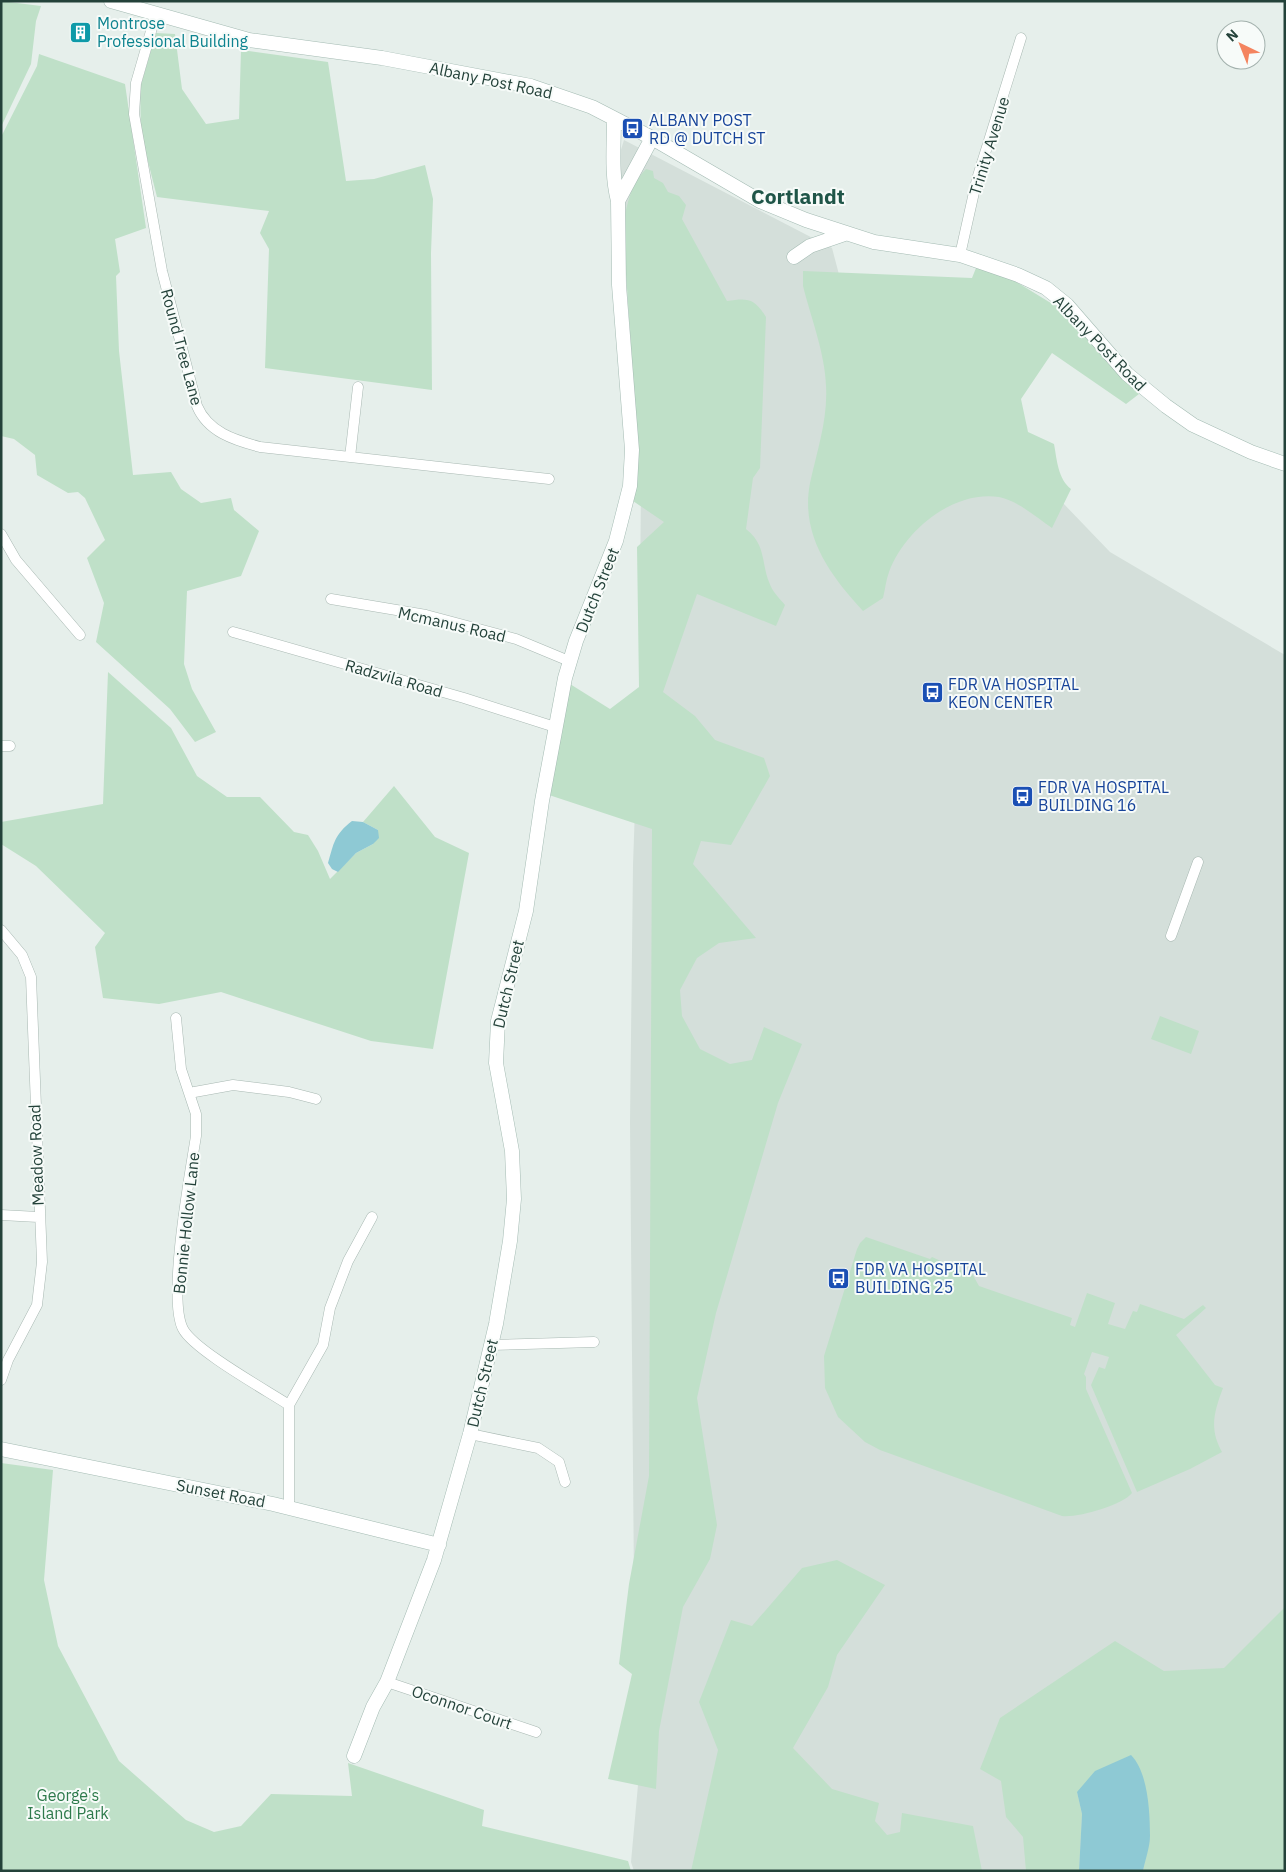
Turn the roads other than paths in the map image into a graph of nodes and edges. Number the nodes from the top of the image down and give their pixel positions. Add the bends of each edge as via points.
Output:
1 (111, 1) edge
2 (156, 14) junction
3 (1021, 38) dead end
4 (614, 119) junction
5 (652, 138) junction
6 (618, 201) junction
7 (845, 234) junction
8 (960, 255) junction
9 (794, 257) dead end
10 (358, 387) dead end
11 (350, 457) junction
12 (1285, 464) edge
13 (549, 479) dead end
14 (1, 534) edge
15 (331, 599) dead end
16 (233, 632) dead end
17 (80, 635) dead end
18 (570, 662) junction
19 (554, 727) junction
20 (1198, 862) dead end
21 (1, 930) edge
22 (1171, 936) dead end
23 (176, 1018) dead end
24 (189, 1093) junction
25 (316, 1099) dead end
26 (1, 1215) edge
27 (38, 1217) junction
28 (372, 1217) dead end
29 (594, 1342) dead end
30 (491, 1345) junction
31 (1, 1380) edge
32 (289, 1404) junction
33 (470, 1434) junction
34 (1, 1449) edge
35 (565, 1482) dead end
36 (289, 1507) junction
37 (438, 1545) junction
38 (387, 1682) junction
39 (536, 1732) dead end
40 (354, 1756) dead end

1 - 2 street, Albany Post Road
2 - 4 street, Albany Post Road via 249,40 382,58 531,86 565,96
2 - 11 street, Round Tree Lane via 136,83 134,114 162,271 202,418 232,440 260,447
3 - 8 street, Trinity Avenue via 976,179
4 - 5 street, Albany Post Road
4 - 6 street, Dutch Street via 614,188
5 - 6 street
5 - 7 street, Albany Post Road via 760,201
6 - 18 street, Dutch Street via 617,235 632,450 630,486 616,541
7 - 8 street, Albany Post Road via 874,242
7 - 9 street via 810,246
8 - 12 street, Albany Post Road via 1018,274 1046,288 1085,324 1127,374 1166,406 1193,425
10 - 11 street
11 - 13 street, Round Tree Lane
14 - 17 street via 16,560
15 - 18 street, Mcmanus Road via 426,615 516,639
16 - 19 street, Radzvila Road
18 - 19 street, Dutch Street
19 - 30 street, Dutch Street via 526,911 502,1001 496,1039 497,1073 512,1151 514,1199 510,1241
20 - 22 street
21 - 27 street, Meadow Road via 22,955 30,977
23 - 24 street, Bonnie Hollow Lane via 181,1069
24 - 25 street via 233,1085
24 - 32 street, Bonnie Hollow Lane via 196,1114 196,1136 176,1284 183,1330 196,1344
26 - 27 street
27 - 31 street, Meadow Road via 42,1262 37,1305
28 - 32 street via 348,1261 330,1308 323,1345
29 - 30 street
30 - 33 street, Dutch Street
32 - 36 street
33 - 35 street via 538,1448 559,1462
33 - 37 street, Dutch Street
34 - 36 street, Sunset Road
36 - 37 street, Sunset Road
37 - 38 street, Dutch Street
38 - 39 street, Oconnor Court
38 - 40 street, Dutch Street

